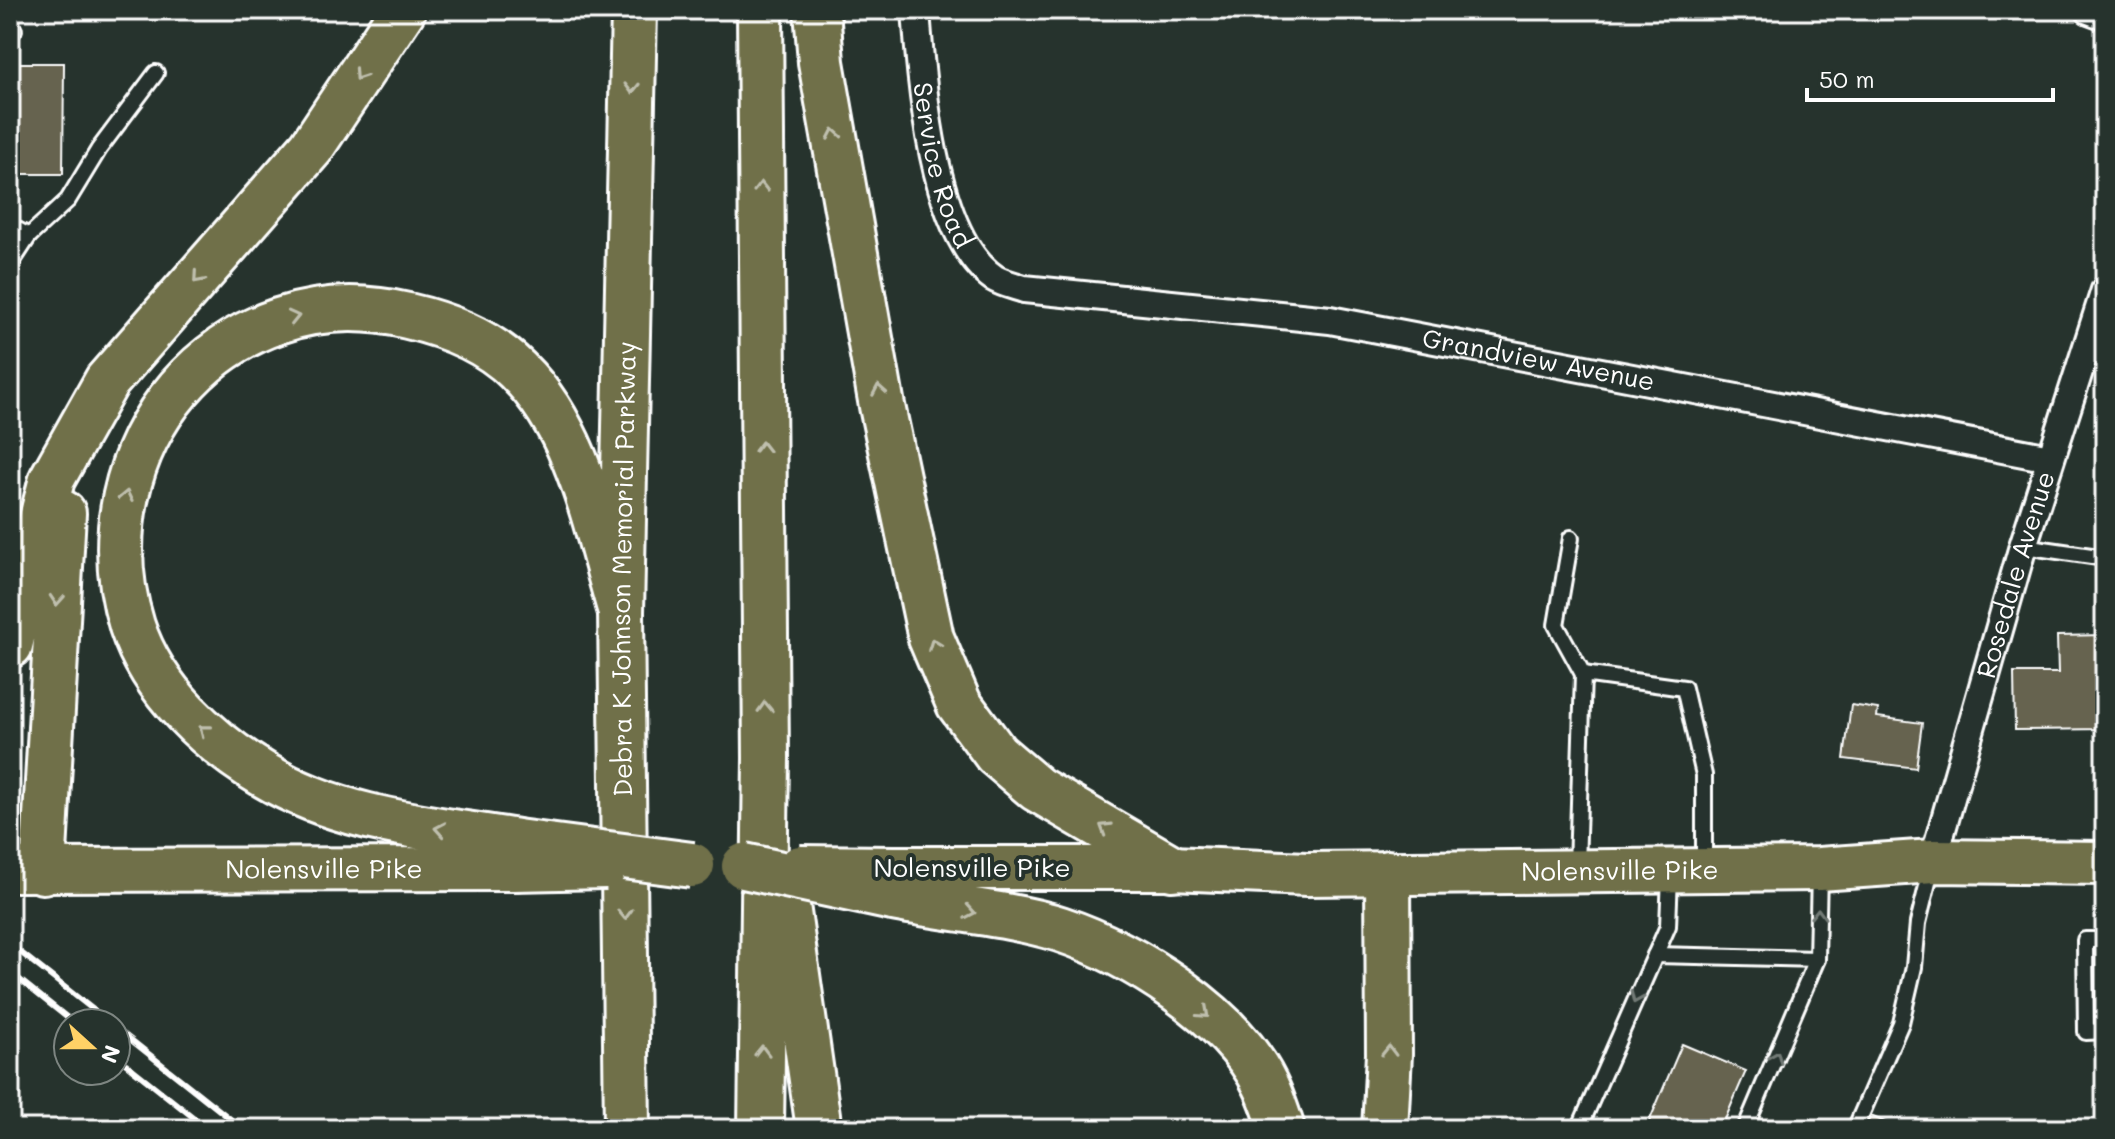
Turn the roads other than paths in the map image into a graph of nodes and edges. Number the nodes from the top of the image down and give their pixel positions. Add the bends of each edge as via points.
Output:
1 (403, 10) edge
2 (634, 10) edge
3 (760, 10) edge
4 (817, 10) edge
5 (916, 10) edge
6 (2089, 10) edge
7 (2105, 16) edge
8 (156, 73) dead end
9 (10, 226) edge
10 (29, 236) junction
11 (10, 265) edge
12 (1024, 289) joint
13 (2105, 290) edge
14 (88, 413) junction
15 (2050, 458) junction
16 (1571, 538) dead end
17 (2023, 546) junction
18 (2105, 558) edge
19 (621, 612) junction
20 (10, 645) edge
21 (1583, 674) junction
22 (766, 758) junction
23 (516, 856) junction
24 (1933, 861) junction
25 (2105, 863) edge
26 (692, 865) joint
27 (744, 866) joint
28 (1172, 868) junction
29 (1819, 869) junction
30 (27, 870) edge
31 (1687, 870) junction
32 (1577, 872) junction
33 (1388, 873) junction
34 (894, 883) junction
35 (2105, 940) edge
36 (1655, 955) junction
37 (1817, 959) junction
38 (2105, 1031) edge
39 (627, 1129) edge
40 (761, 1129) edge
41 (819, 1129) edge
42 (1282, 1129) edge
43 (1385, 1129) edge
44 (1579, 1129) edge
45 (1745, 1129) edge
46 (1855, 1129) edge

1 -> 14 highway via 311,148 124,358
2 -> 19 highway, Debra K Johnson Memorial Parkway
22 -> 3 highway
28 -> 4 highway via 1037,789 996,754 959,704 931,638 882,406 821,62
5 - 12 street, Service Road via 937,175 950,217 994,278
6 - 7 street
8 - 10 lane via 68,200
9 - 10 lane
10 - 11 lane
12 - 15 street, Grandview Avenue via 1330,320
13 - 15 street, Rosedale Avenue
14 - 20 highway via 52,479
14 -> 30 highway via 64,501
15 - 17 street, Rosedale Avenue
16 - 21 lane via 1556,625
17 - 18 lane
17 - 24 street, Rosedale Avenue
23 -> 19 highway via 320,801 268,778 192,721 154,672 133,628 121,579 120,525 131,471 148,430 176,390 205,362 255,330 289,317 340,309 389,311 436,322 478,341 516,369 550,409 571,448
19 -> 39 highway, Debra K Johnson Memorial Parkway
21 - 31 lane via 1684,688 1704,775
21 - 32 lane
40 -> 22 highway
22 - 41 highway
23 - 26 highway, bridge
23 - 30 main road, Nolensville Pike
24 - 25 main road, Nolensville Pike
24 - 29 main road, Nolensville Pike
24 - 46 lane via 1901,1023
26 - 27 main road
27 - 34 highway, bridge
28 - 33 main road, Nolensville Pike
28 - 34 main road, Nolensville Pike
29 - 31 main road, Nolensville Pike
37 -> 29 lane
31 - 32 main road, Nolensville Pike
31 - 36 lane
32 - 33 main road, Nolensville Pike
43 -> 33 highway
34 -> 42 highway via 1059,929 1113,951 1184,995 1235,1041 1264,1082
35 - 38 lane via 2085,940 2086,1032
36 - 37 lane
36 -> 44 lane
45 -> 37 lane

